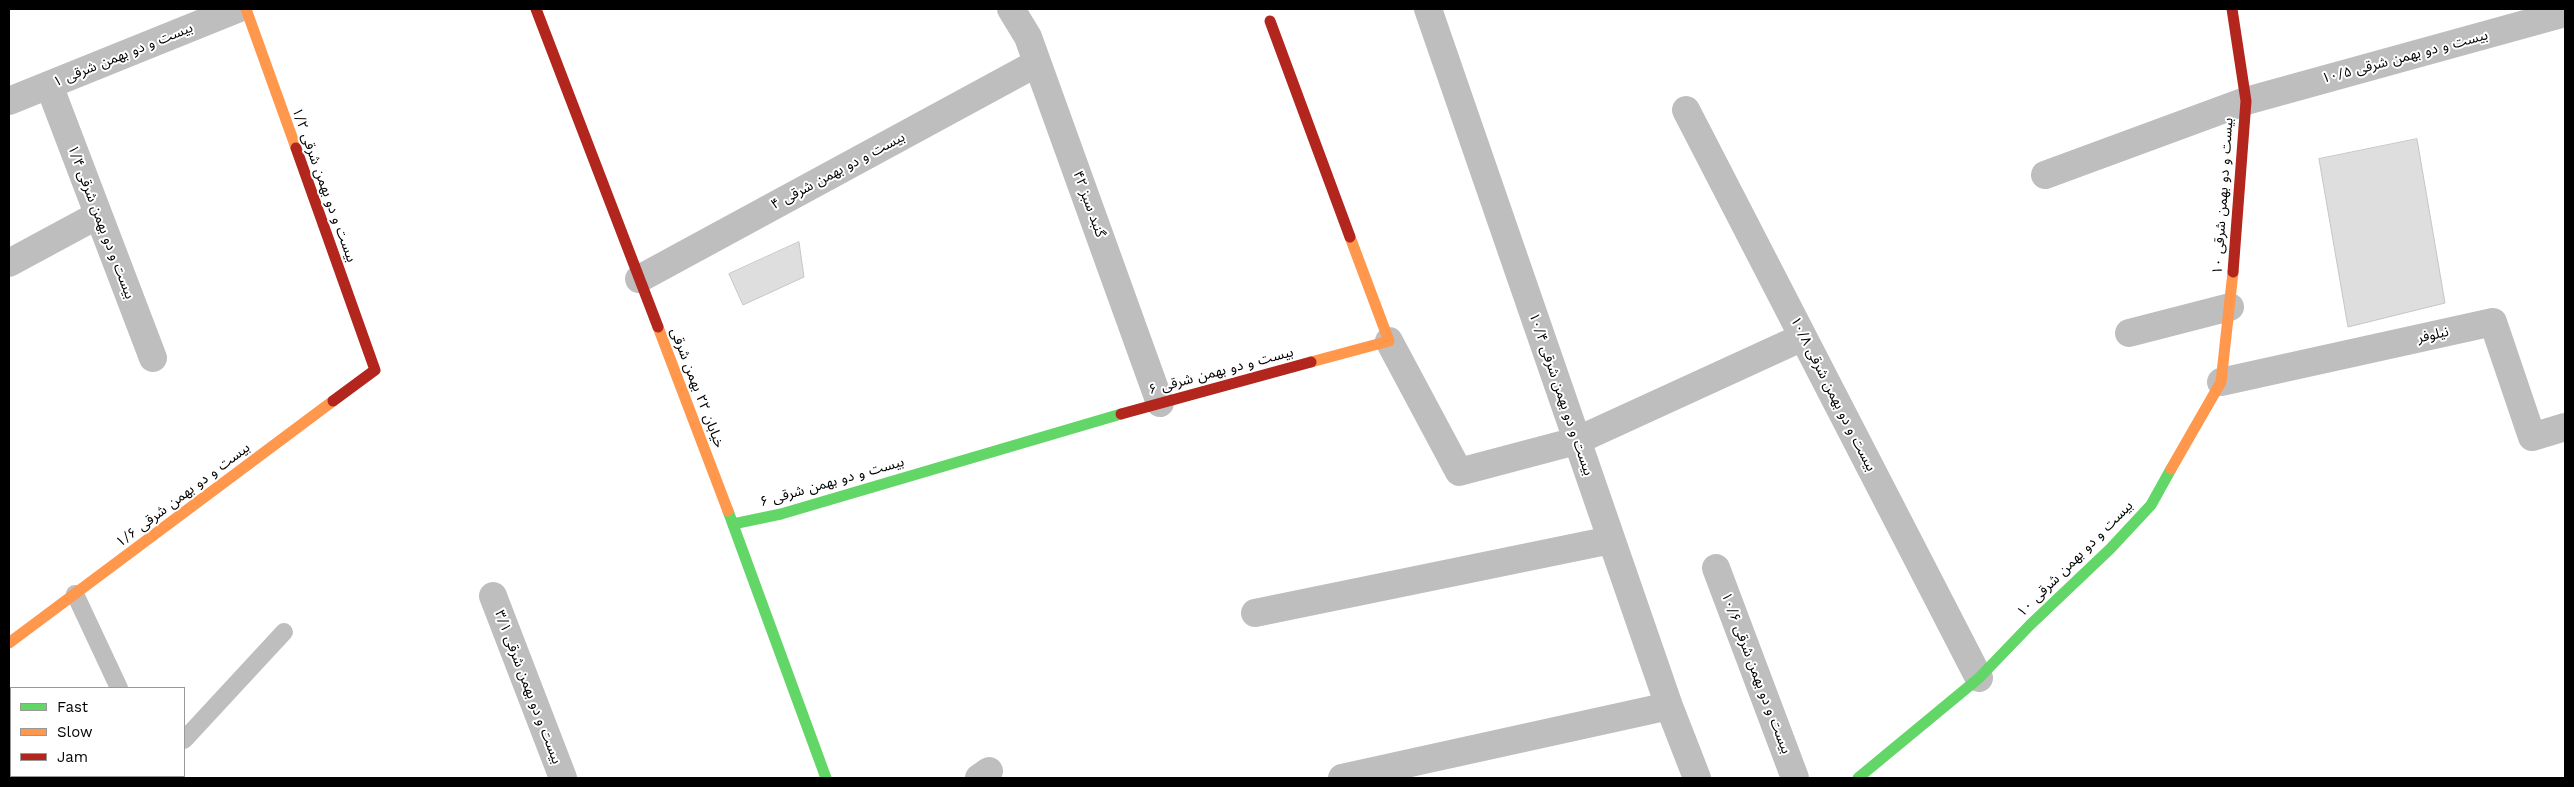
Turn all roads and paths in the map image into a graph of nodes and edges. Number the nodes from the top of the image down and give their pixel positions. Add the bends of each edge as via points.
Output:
1 (237, 9) edge
2 (246, 9) edge
3 (536, 9) edge
4 (1011, 9) edge
5 (1428, 9) edge
6 (2232, 9) edge
7 (2565, 13) edge
8 (1270, 21) dead end
9 (1038, 63) junction
10 (49, 85) junction
11 (9, 101) edge
12 (2246, 101) junction
13 (1686, 110) dead end
14 (2045, 174) dead end
15 (98, 216) junction
16 (9, 263) edge
17 (639, 279) junction
18 (2230, 307) junction
19 (2130, 333) dead end
20 (1803, 338) junction
21 (1389, 341) junction
22 (153, 358) dead end
23 (374, 370) joint
24 (2221, 382) junction
25 (1160, 403) junction
26 (2565, 427) edge
27 (1576, 440) junction
28 (733, 524) junction
29 (1611, 540) junction
30 (1716, 568) dead end
31 (74, 594) junction
32 (493, 596) dead end
33 (1255, 613) dead end
34 (284, 632) dead end
35 (9, 643) edge
36 (1979, 678) junction
37 (119, 687) edge
38 (1669, 706) junction
39 (185, 739) edge
40 (563, 778) edge
41 (826, 778) edge
42 (1342, 778) edge
43 (1697, 778) edge
44 (1795, 778) edge
45 (1858, 778) edge

1 - 10 street, بیست و دو بهمن شرقی ۱
2 - 23 street, بیست و دو بهمن شرقی ۱/۲
3 - 17 street, خیابان ۲۲ بهمن شرقی
4 - 9 street, گنبد سبز ۴۲ via 1028,37
5 - 27 street, بیست و دو بهمن شرقی ۱۰/۴
6 - 12 street, بیست و دو بهمن شرقی ۱۰
7 - 12 street, بیست و دو بهمن شرقی ۱۰/۵
8 - 21 street
9 - 17 street, بیست و دو بهمن شرقی ۴
9 - 25 street, گنبد سبز ۴۲
10 - 11 street, بیست و دو بهمن شرقی ۱
10 - 15 street, بیست و دو بهمن شرقی ۱/۴
12 - 14 street, بیست و دو بهمن شرقی ۱۰/۵
12 - 18 street, بیست و دو بهمن شرقی ۱۰
13 - 20 street, بیست و دو بهمن شرقی ۱۰/۸
15 - 16 street
15 - 22 street, بیست و دو بهمن شرقی ۱/۴
17 - 28 street, خیابان ۲۲ بهمن شرقی
18 - 19 street
18 - 24 street, بیست و دو بهمن شرقی ۱۰
20 - 27 street
20 - 36 street, بیست و دو بهمن شرقی ۱۰/۸
21 - 25 street, بیست و دو بهمن شرقی ۶
21 - 27 street via 1459,472
23 - 31 street, بیست و دو بهمن شرقی ۱/۶
24 - 26 street, نیلوفر via 2492,322 2532,437
24 - 36 street, بیست و دو بهمن شرقی ۱۰ via 2151,505
25 - 28 street, بیست و دو بهمن شرقی ۶ via 781,514
27 - 29 street, بیست و دو بهمن شرقی ۱۰/۴
28 - 41 street, خیابان ۲۲ بهمن شرقی
29 - 33 street
29 - 38 street, بیست و دو بهمن شرقی ۱۰/۴
30 - 44 street, بیست و دو بهمن شرقی ۱۰/۶
31 - 35 street, بیست و دو بهمن شرقی ۱/۶
31 - 37 lane
32 - 40 street, بیست و دو بهمن شرقی ۳/۱
34 - 39 lane
36 - 45 street, بیست و دو بهمن شرقی ۱۰
38 - 42 street
38 - 43 street, بیست و دو بهمن شرقی ۱۰/۴

